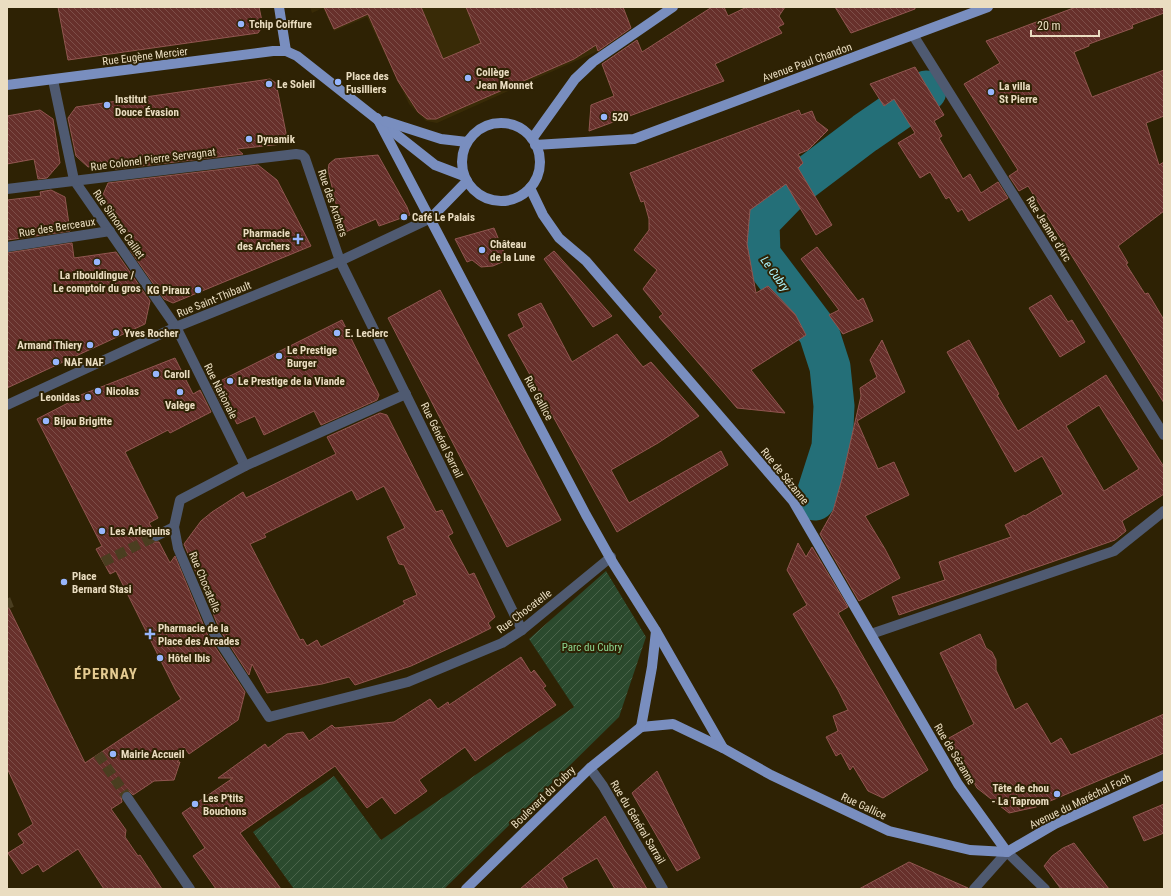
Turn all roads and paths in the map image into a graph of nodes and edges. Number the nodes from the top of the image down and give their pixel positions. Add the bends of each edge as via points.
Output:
1 (280, 7) edge
2 (673, 7) edge
3 (988, 7) edge
4 (913, 35) junction
5 (286, 51) junction
6 (53, 80) junction
7 (7, 85) edge
8 (377, 118) junction
9 (467, 142) junction
10 (533, 142) junction
11 (302, 155) joint
12 (466, 179) junction
13 (74, 180) junction
14 (530, 188) junction
15 (7, 189) edge
16 (431, 218) junction
17 (110, 231) junction
18 (7, 247) edge
19 (340, 260) junction
20 (176, 327) junction
21 (406, 394) junction
22 (7, 405) edge
23 (1164, 435) edge
24 (245, 466) junction
25 (1164, 511) edge
26 (174, 527) junction
27 (156, 536) tunnel mouth
28 (611, 557) junction
29 (522, 630) junction
30 (656, 631) junction
31 (871, 634) junction
32 (641, 727) junction
33 (723, 748) junction
34 (590, 768) junction
35 (1164, 775) edge
36 (127, 797) tunnel mouth
37 (1007, 852) junction
38 (190, 889) edge
39 (466, 889) edge
40 (663, 889) edge
41 (974, 889) edge
42 (1045, 889) edge

1 - 5 main road
2 - 10 main road via 593,62 575,79
3 - 4 main road, Avenue Paul Chandon
4 - 10 main road, Avenue Paul Chandon via 634,139
4 - 23 street, Rue Jeanne d'Arc
5 - 6 main road, Rue Eugène Mercier
5 - 8 main road via 297,56
6 - 7 main road, Rue Eugène Mercier
6 - 13 street, Rue Simone Caillet
8 - 9 main road via 441,140
8 - 12 main road via 435,165
8 - 16 main road, Rue Gallice
9 - 10 main road via 483,127 504,123 515,125
9 - 12 main road via 462,160
10 - 14 main road via 540,165
11 - 13 street, Rue Colonel Pierre Servagnat
11 - 19 street, Rue des Archers
12 - 14 main road via 473,190 482,196 499,201 516,198
12 - 16 main road
13 - 15 street, Rue Colonel Pierre Servagnat
13 - 17 street, Rue Simone Caillet
14 - 31 main road, Rue de Sézanne via 543,215 559,238 586,261 793,501
16 - 19 street, Rue Saint-Thibault
16 - 28 main road, Rue Gallice via 586,515
17 - 18 street, Rue des Berceaux
17 - 20 street, Rue Simone Caillet
19 - 20 street, Rue Saint-Thibault
19 - 21 street, Rue Général Sarrail
20 - 22 street, Rue Saint-Thibault
20 - 24 street, Rue Nationale
21 - 24 street, Rue Chocatelle
21 - 29 street, Rue Général Sarrail
24 - 26 street, Rue Chocatelle via 180,500
25 - 31 street via 1114,551
26 - 27 street
26 - 29 street, Rue Chocatelle via 178,548 214,633 269,716 408,682 502,643
28 - 29 street, Rue Chocatelle
28 - 30 main road, Rue Gallice
30 - 32 main road
30 - 33 main road, Rue Gallice
31 - 37 main road, Rue de Sézanne via 958,784
32 - 33 main road, Rue Gallice via 673,724
32 - 34 main road, Boulevard du Cubry
33 - 37 main road, Rue Gallice via 771,775 889,831 970,850
34 - 39 main road, Boulevard du Cubry
34 - 40 street, Rue du Général Sarrail
35 - 37 main road, Avenue du Maréchal Foch via 1054,824
36 - 38 street
37 - 41 street
37 - 42 street

